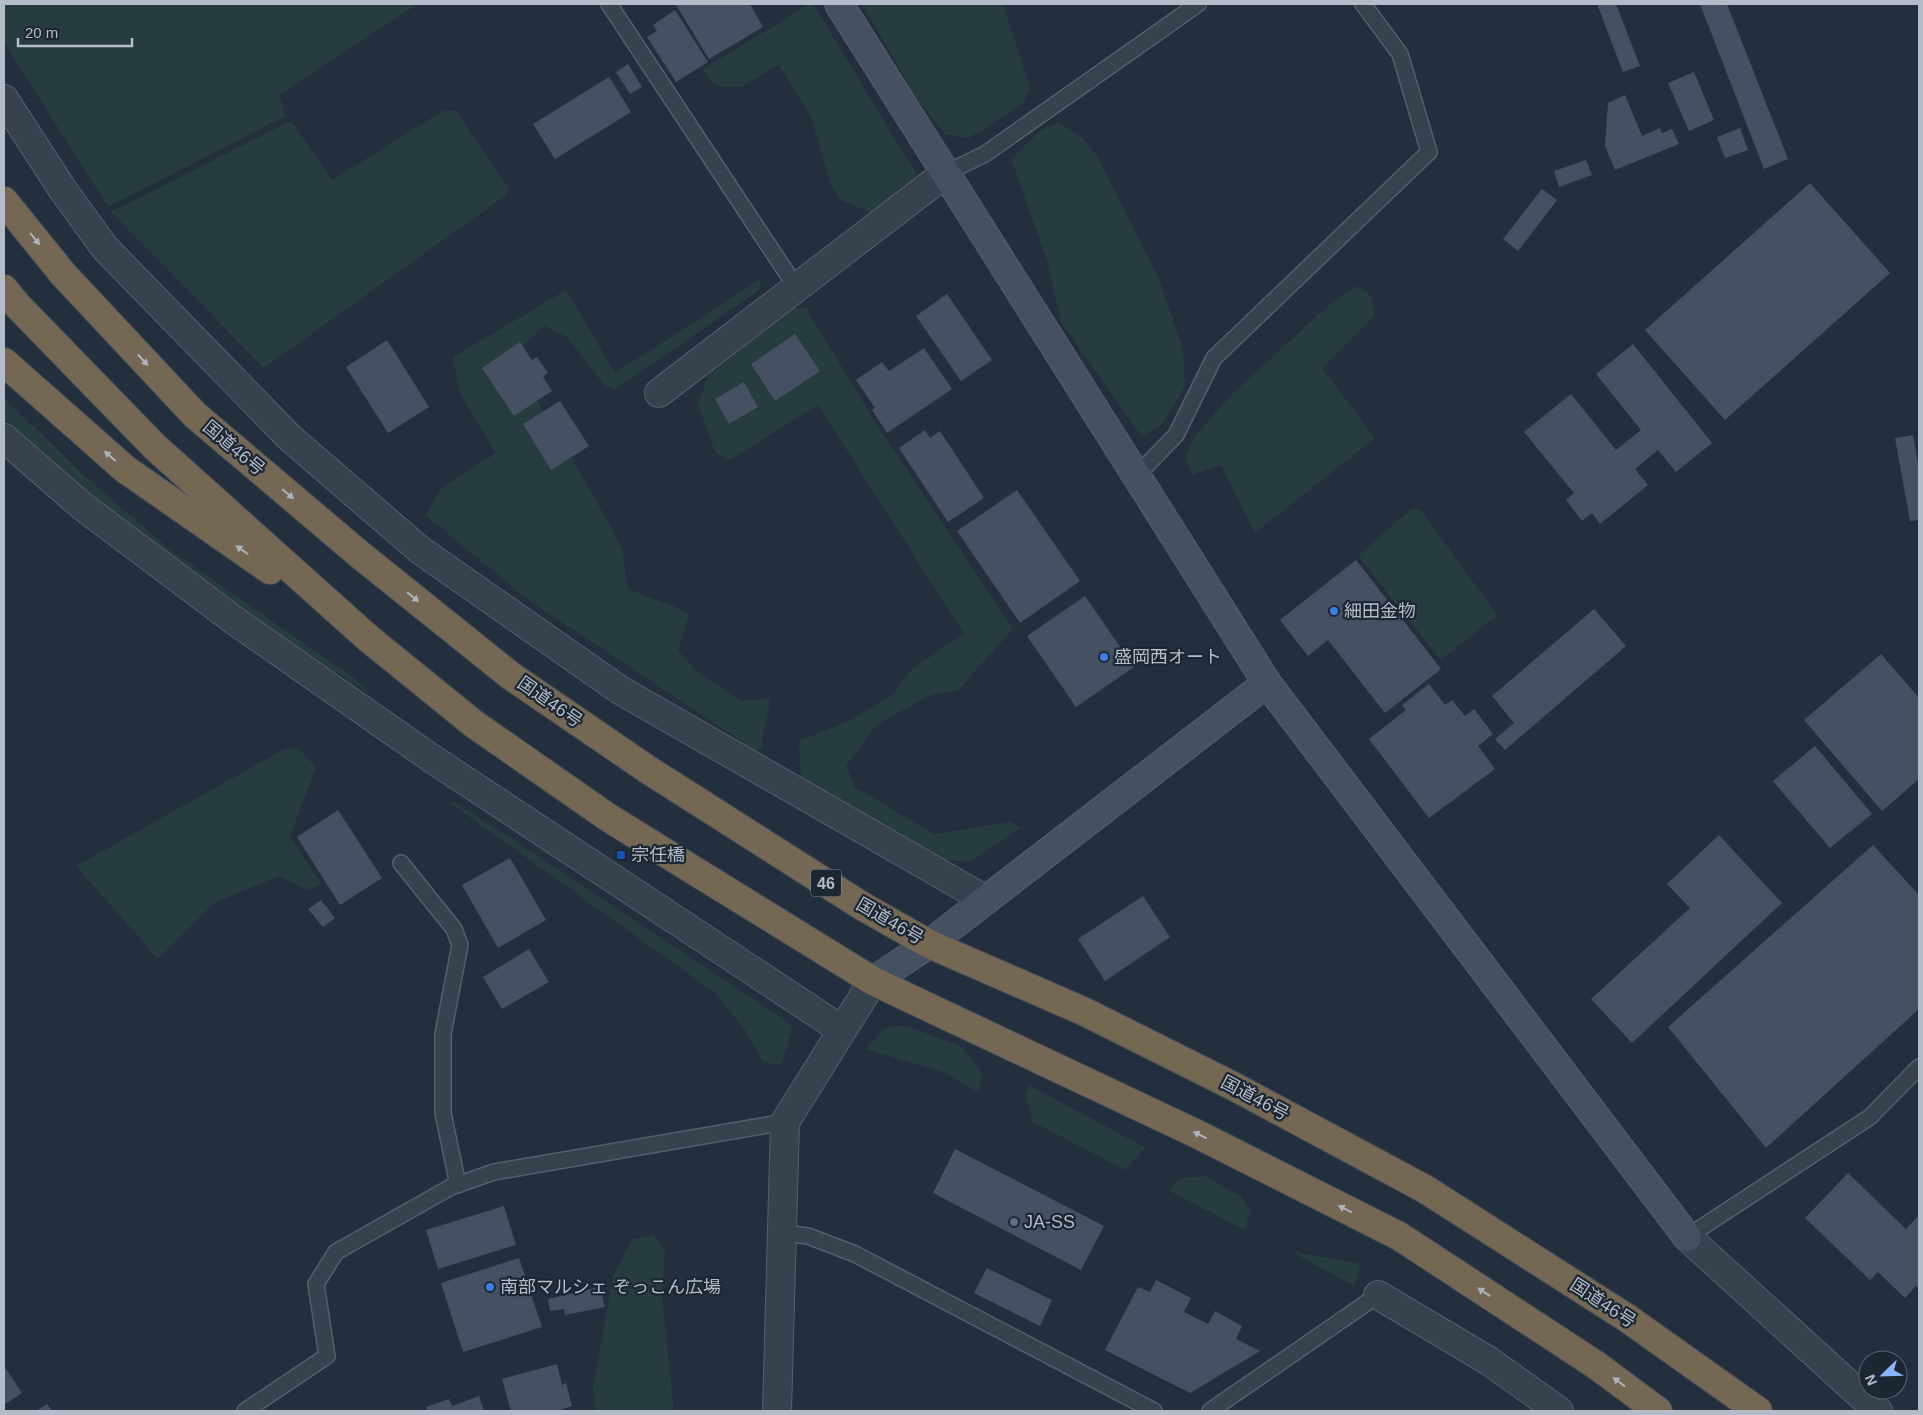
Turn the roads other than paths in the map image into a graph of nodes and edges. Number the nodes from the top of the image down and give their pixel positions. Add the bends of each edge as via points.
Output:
1 (609, 4) edge
2 (839, 4) edge
3 (1198, 4) edge
4 (1363, 4) edge
5 (4, 98) edge
6 (946, 172) junction
7 (4, 201) edge
8 (796, 287) junction
9 (4, 289) edge
10 (4, 362) edge
11 (659, 393) dead end
12 (4, 438) edge
13 (1137, 475) junction
14 (368, 638) junction
15 (1267, 683) junction
16 (401, 863) dead end
17 (986, 900) junction
18 (929, 944) junction
19 (873, 981) junction
20 (842, 1030) junction
21 (1919, 1066) edge
22 (785, 1122) junction
23 (458, 1185) junction
24 (782, 1234) junction
25 (1687, 1237) junction
26 (1378, 1296) joint
27 (245, 1411) edge
28 (777, 1411) edge
29 (1154, 1411) edge
30 (1210, 1411) edge
31 (1559, 1411) edge
32 (1658, 1411) edge
33 (1758, 1411) edge
34 (1878, 1411) edge

1 - 8 lane
2 - 6 street
3 - 6 lane via 985,154
4 - 13 lane via 1400,54 1429,152 1214,358 1176,435
5 - 17 street via 105,248 289,437 420,550 620,690
6 - 8 street
6 - 13 street
7 -> 18 highway, 国道46号 / 46 via 63,274 195,415 443,621 512,676 646,769 862,906
8 - 11 street
9 - 14 highway via 155,447
14 -> 10 highway via 125,469
12 - 20 street via 82,506 235,621 431,758
13 - 15 street
14 - 19 highway via 474,724 610,818
15 - 17 street
15 - 25 street
16 - 23 lane via 454,929 460,945 444,1034 443,1103
17 - 18 street
18 - 19 street
18 - 33 highway, 国道46号 / 46 via 1083,1011 1233,1086 1425,1189 1627,1318
19 - 20 street
32 -> 19 highway via 1596,1365 1399,1236 1197,1134
20 - 22 street
21 - 25 lane via 1870,1117
22 - 23 lane via 494,1172
22 - 24 street
23 - 27 lane via 336,1252 316,1284 327,1356
24 - 28 street
24 - 29 lane via 808,1236 855,1254
25 - 34 street
26 - 30 lane
26 - 31 street via 1489,1361

